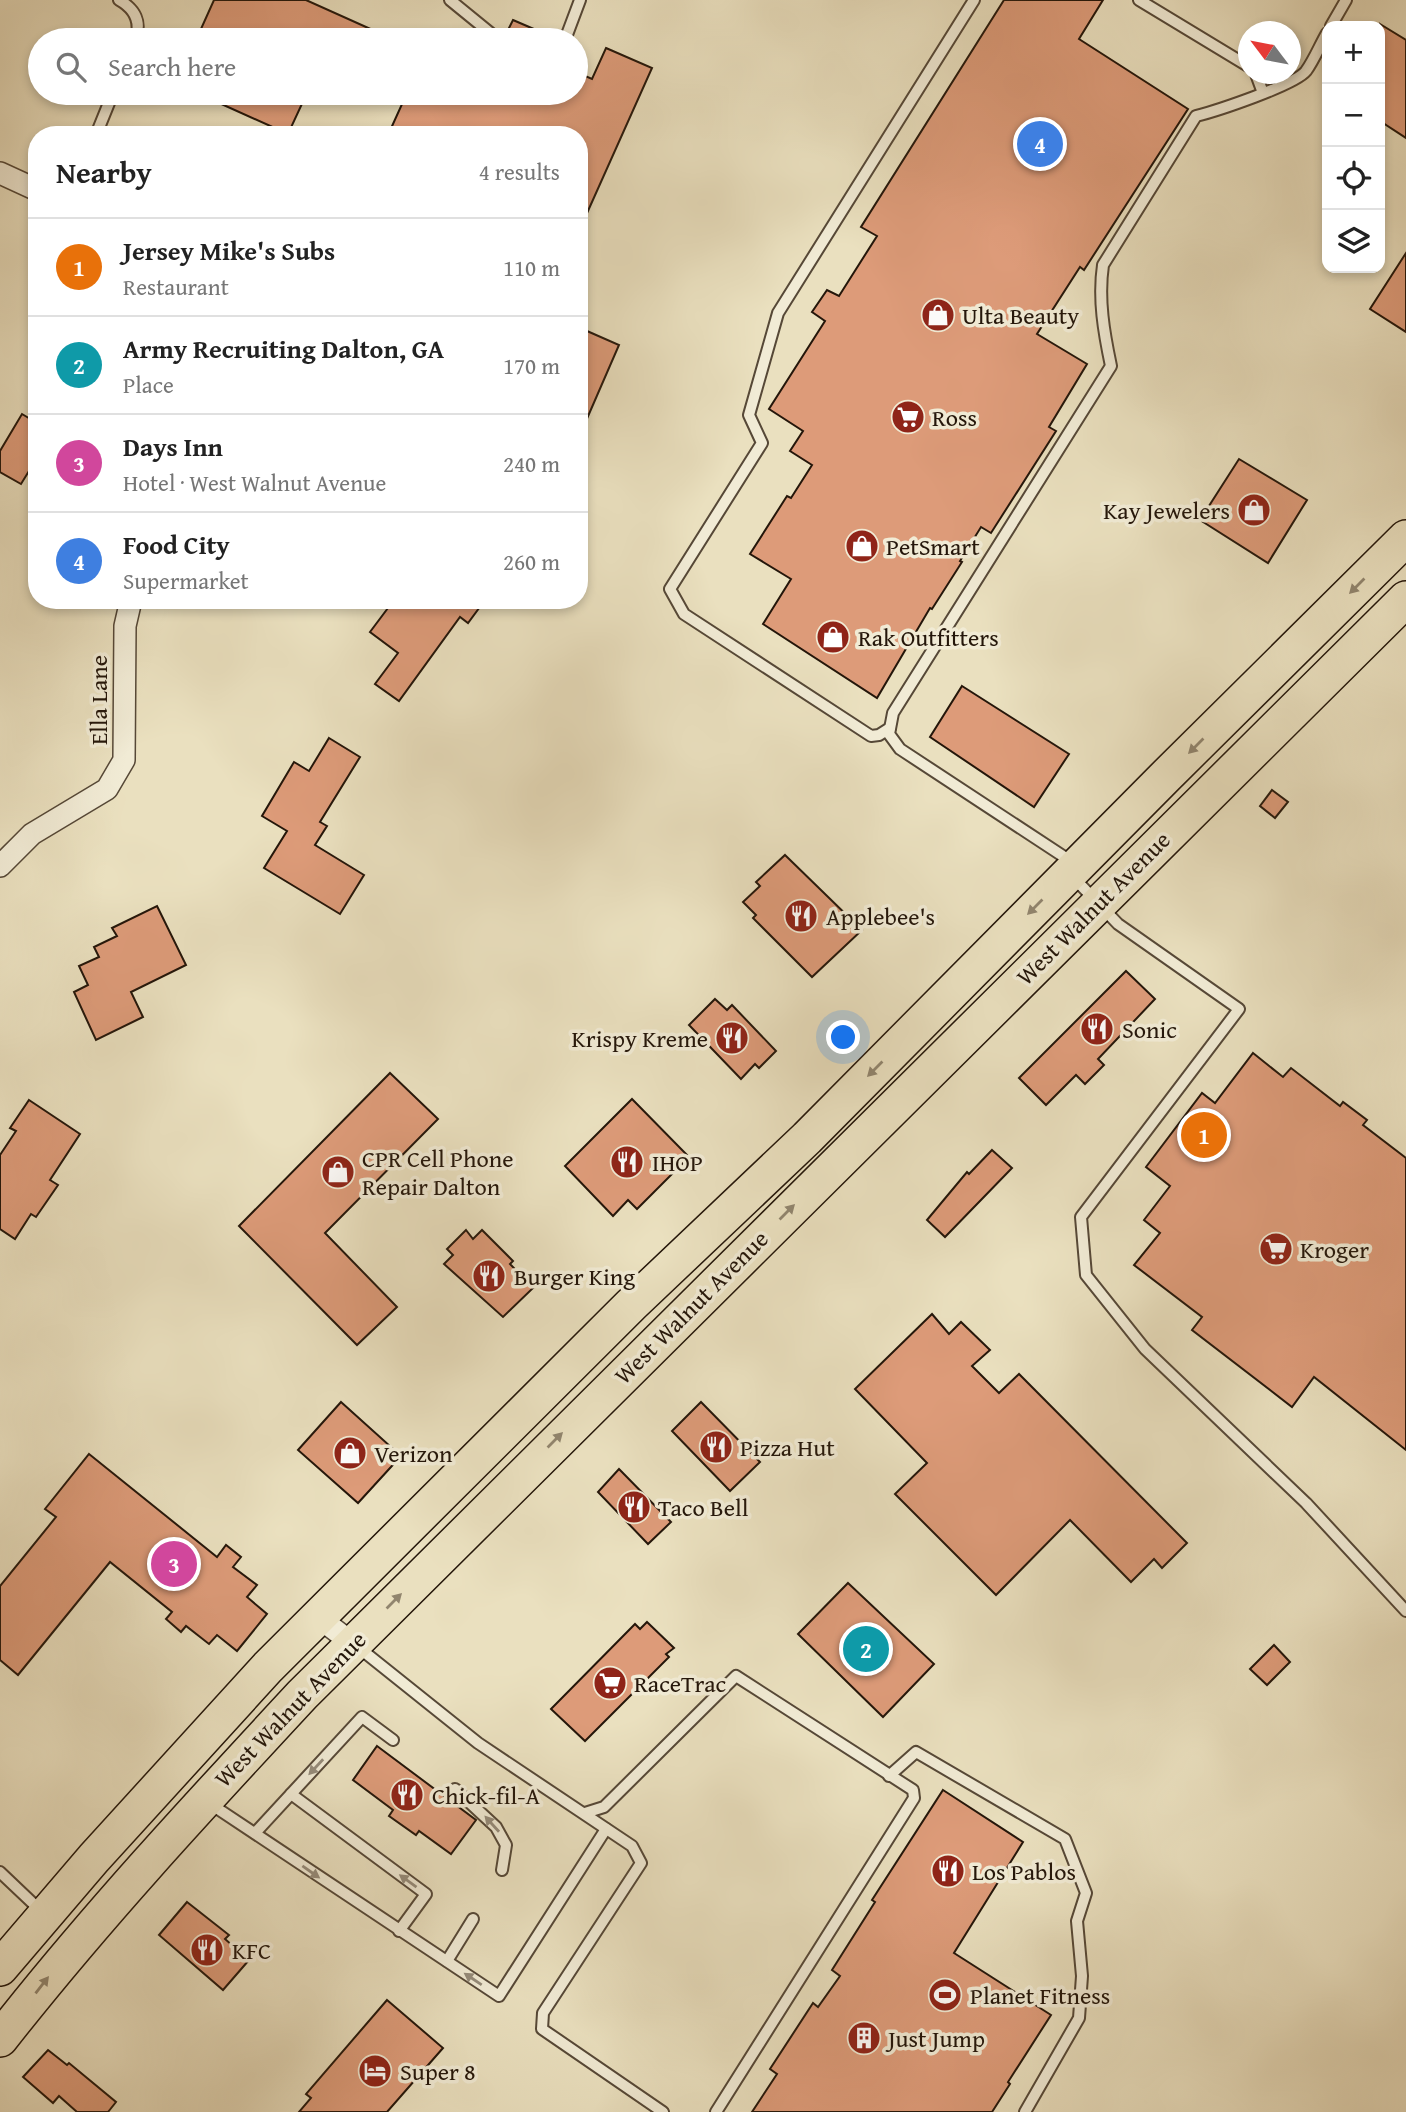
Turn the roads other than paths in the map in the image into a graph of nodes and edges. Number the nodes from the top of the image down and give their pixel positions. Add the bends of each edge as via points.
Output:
1 (119, 0) edge
2 (450, 0) edge
3 (580, 0) edge
4 (974, 0) edge
5 (1139, 0) edge
6 (1346, 0) edge
7 (1334, 21) edge
8 (136, 28) edge
9 (484, 28) edge
10 (570, 28) edge
11 (1322, 42) edge
12 (1238, 60) edge
13 (1260, 84) edge
14 (1263, 93) junction
15 (108, 105) edge
16 (100, 126) edge
17 (0, 173) edge
18 (28, 186) edge
19 (1406, 538) edge
20 (1406, 599) edge
21 (129, 609) edge
22 (890, 728) junction
23 (0, 866) edge
24 (1073, 869) junction
25 (1098, 903) junction
26 (1406, 1611) edge
27 (318, 1617) junction
28 (352, 1643) junction
29 (393, 1740) dead end
30 (889, 1776) junction
31 (456, 1789) dead end
32 (291, 1794) junction
33 (204, 1800) junction
34 (585, 1813) junction
35 (606, 1829) junction
36 (255, 1833) junction
37 (502, 1870) dead end
38 (0, 1872) edge
39 (45, 1915) junction
40 (473, 1919) dead end
41 (399, 1931) junction
42 (447, 1961) junction
43 (0, 1968) edge
44 (0, 2039) edge
45 (663, 2112) edge
46 (716, 2112) edge
47 (1025, 2112) edge

1 - 8 lane via 132,7
2 - 9 lane
3 - 10 lane
4 - 22 lane via 778,313 749,415 762,443 670,589 684,614 871,736
5 - 12 lane
6 - 7 lane
11 - 14 lane via 1305,73
13 - 14 lane
14 - 22 lane via 1196,116 1103,265 1100,286 1111,366 893,713
15 - 16 lane
17 - 18 street
19 -> 24 main road, West Walnut Avenue
20 - 25 main road, West Walnut Avenue
21 - 23 street, Ella Lane via 124,760 107,789 32,834
22 - 24 lane via 900,749 1001,813
24 - 25 lane
24 -> 27 main road, West Walnut Avenue via 807,1138 631,1305
25 - 26 lane via 1118,924 1239,1009 1081,1217 1086,1275 1145,1349 1306,1503
28 -> 25 main road, West Walnut Avenue
27 - 28 street
27 - 39 main road, West Walnut Avenue via 181,1761
28 - 33 main road, West Walnut Avenue
28 - 34 lane via 478,1743
29 -> 32 lane via 362,1717
30 - 34 lane via 736,1676 604,1807
30 - 46 lane via 913,1790 915,1798
30 - 47 lane via 916,1752 1065,1839 1086,1892 1077,1921 1082,1976 1079,2018
37 -> 31 lane via 506,1845 496,1827
32 - 36 lane
41 -> 32 lane via 426,1894
33 - 36 lane
44 -> 33 main road, West Walnut Avenue via 62,1960
34 - 35 lane
35 -> 42 lane via 499,1996
35 - 45 lane via 632,1846 641,1863 543,2013 542,2029
36 -> 41 lane
38 - 39 lane
39 - 43 main road, West Walnut Avenue
40 - 42 lane
41 - 42 lane

